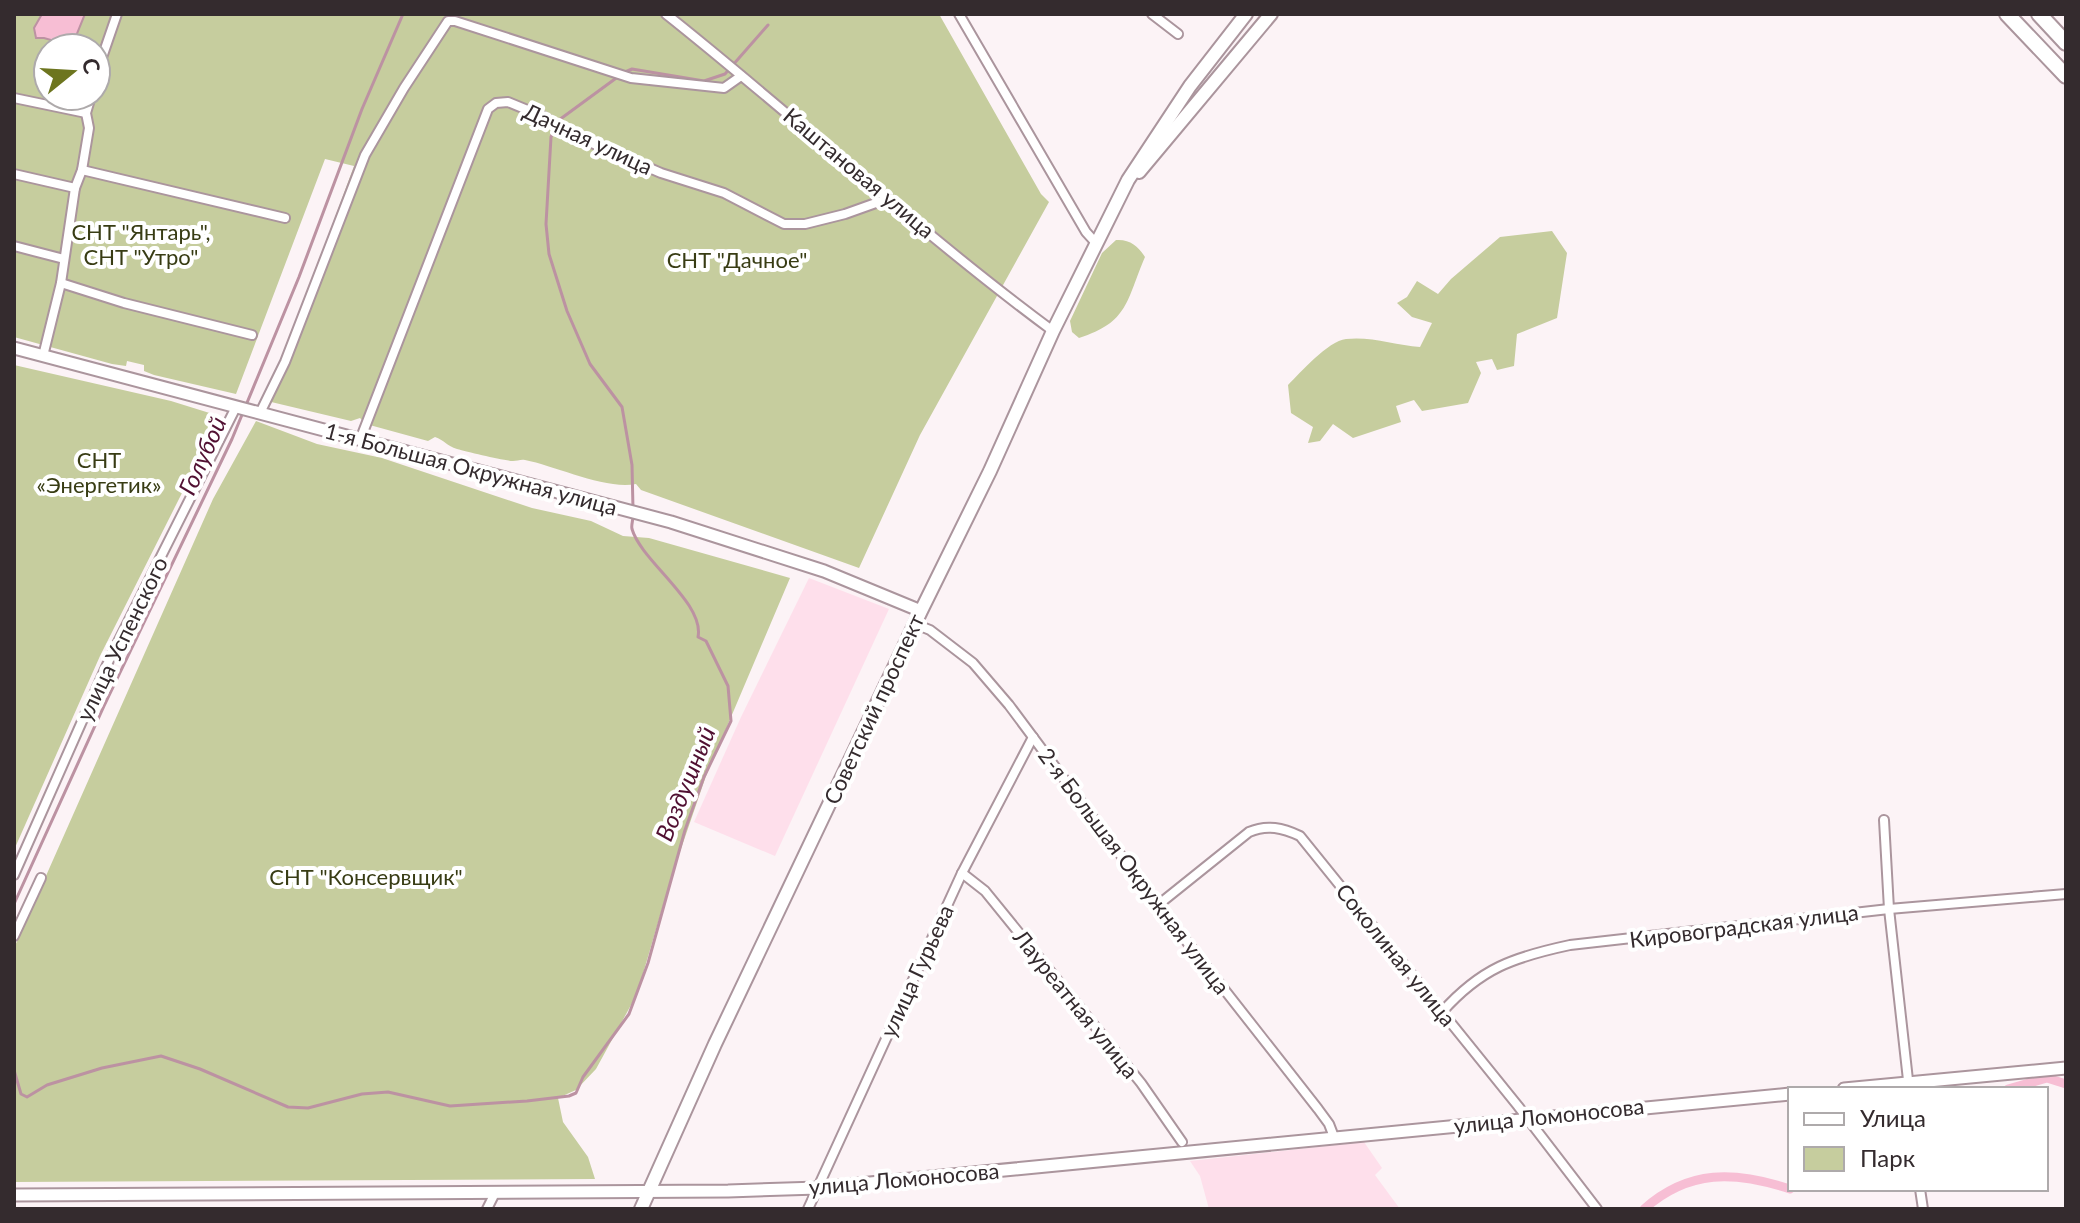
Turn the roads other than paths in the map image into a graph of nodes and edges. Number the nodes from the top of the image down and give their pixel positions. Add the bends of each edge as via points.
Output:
1 (666, 14) edge
2 (959, 14) edge
3 (1152, 14) edge
4 (1246, 14) edge
5 (1271, 14) edge
6 (2007, 14) edge
7 (2039, 14) edge
8 (1178, 34) dead end
9 (2066, 43) edge
10 (741, 76) junction
11 (2066, 76) edge
12 (14, 98) edge
13 (86, 113) joint
14 (82, 170) junction
15 (14, 174) edge
16 (75, 188) junction
17 (887, 199) junction
18 (1112, 211) junction
19 (285, 218) dead end
20 (1096, 243) junction
21 (14, 246) edge
22 (64, 259) junction
23 (61, 283) junction
24 (1053, 331) junction
25 (252, 335) dead end
26 (14, 348) edge
27 (43, 356) junction
28 (236, 407) junction
29 (256, 412) junction
30 (360, 440) junction
31 (921, 611) junction
32 (915, 624) junction
33 (1033, 737) junction
34 (1884, 820) dead end
35 (962, 873) junction
36 (14, 875) edge
37 (41, 878) dead end
38 (2066, 894) edge
39 (1158, 905) junction
40 (1889, 909) junction
41 (14, 936) edge
42 (1442, 1012) junction
43 (2066, 1068) edge
44 (1909, 1085) edge
45 (1876, 1087) edge
46 (1788, 1094) edge
47 (1528, 1120) junction
48 (1334, 1137) junction
49 (1182, 1142) dead end
50 (818, 1188) junction
51 (649, 1190) junction
52 (495, 1193) junction
53 (14, 1198) edge
54 (487, 1209) edge
55 (641, 1209) edge
56 (808, 1209) edge
57 (1597, 1209) edge

1 - 10 street, Каштановая улица
2 - 20 street
3 - 8 street
4 - 18 main road, Советский проспект via 1146,149
5 - 18 main road, Советский проспект
6 - 11 highway
7 - 9 highway
10 - 17 street, Каштановая улица
10 - 29 street via 724,88 631,78 448,21 365,155 285,362
12 - 13 street
13 - 14 street via 89,128
14 - 16 street
14 - 19 street
15 - 16 street
16 - 22 street
17 - 24 street, Каштановая улица
17 - 30 street, Дачная улица via 805,224 784,224 724,193 578,137 542,116 508,102 496,103 488,109
18 - 20 main road, Советский проспект
20 - 24 main road, Советский проспект
21 - 22 street
22 - 23 street
23 - 25 street
23 - 27 street
24 - 31 main road, Советский проспект
26 - 27 street, 1-я Большая Окружная улица
27 - 28 street, 1-я Большая Окружная улица
28 - 29 street, 1-я Большая Окружная улица
28 - 36 street, улица Успенского via 110,658
29 - 30 street, 1-я Большая Окружная улица
30 - 31 street, 1-я Большая Окружная улица via 732,540
31 - 32 main road, Советский проспект
32 - 33 street, 2-я Большая Окружная улица via 973,663
32 - 51 main road, Советский проспект
33 - 35 street, улица Гурьева
33 - 39 street, 2-я Большая Окружная улица
34 - 40 street
35 - 49 street, Лауреатная улица via 994,902 1141,1083
35 - 50 street, улица Гурьева
37 - 41 street
38 - 40 street, Кировоградская улица
39 - 42 street, Соколиная улица via 1249,832 1288,830 1300,836
39 - 48 street, 2-я Большая Окружная улица via 1318,1109
40 - 42 street, Кировоградская улица via 1530,954 1485,972
40 - 44 street
42 - 47 street, Соколиная улица
43 - 44 street
44 - 45 street
46 - 47 street, улица Ломоносова
47 - 48 street, улица Ломоносова
47 - 57 street, Соколиная улица
48 - 50 street, улица Ломоносова
50 - 51 street, улица Ломоносова
50 - 56 street, улица Гурьева
51 - 52 street, улица Ломоносова
51 - 55 main road, Советский проспект
52 - 53 street, улица Ломоносова
52 - 54 street

